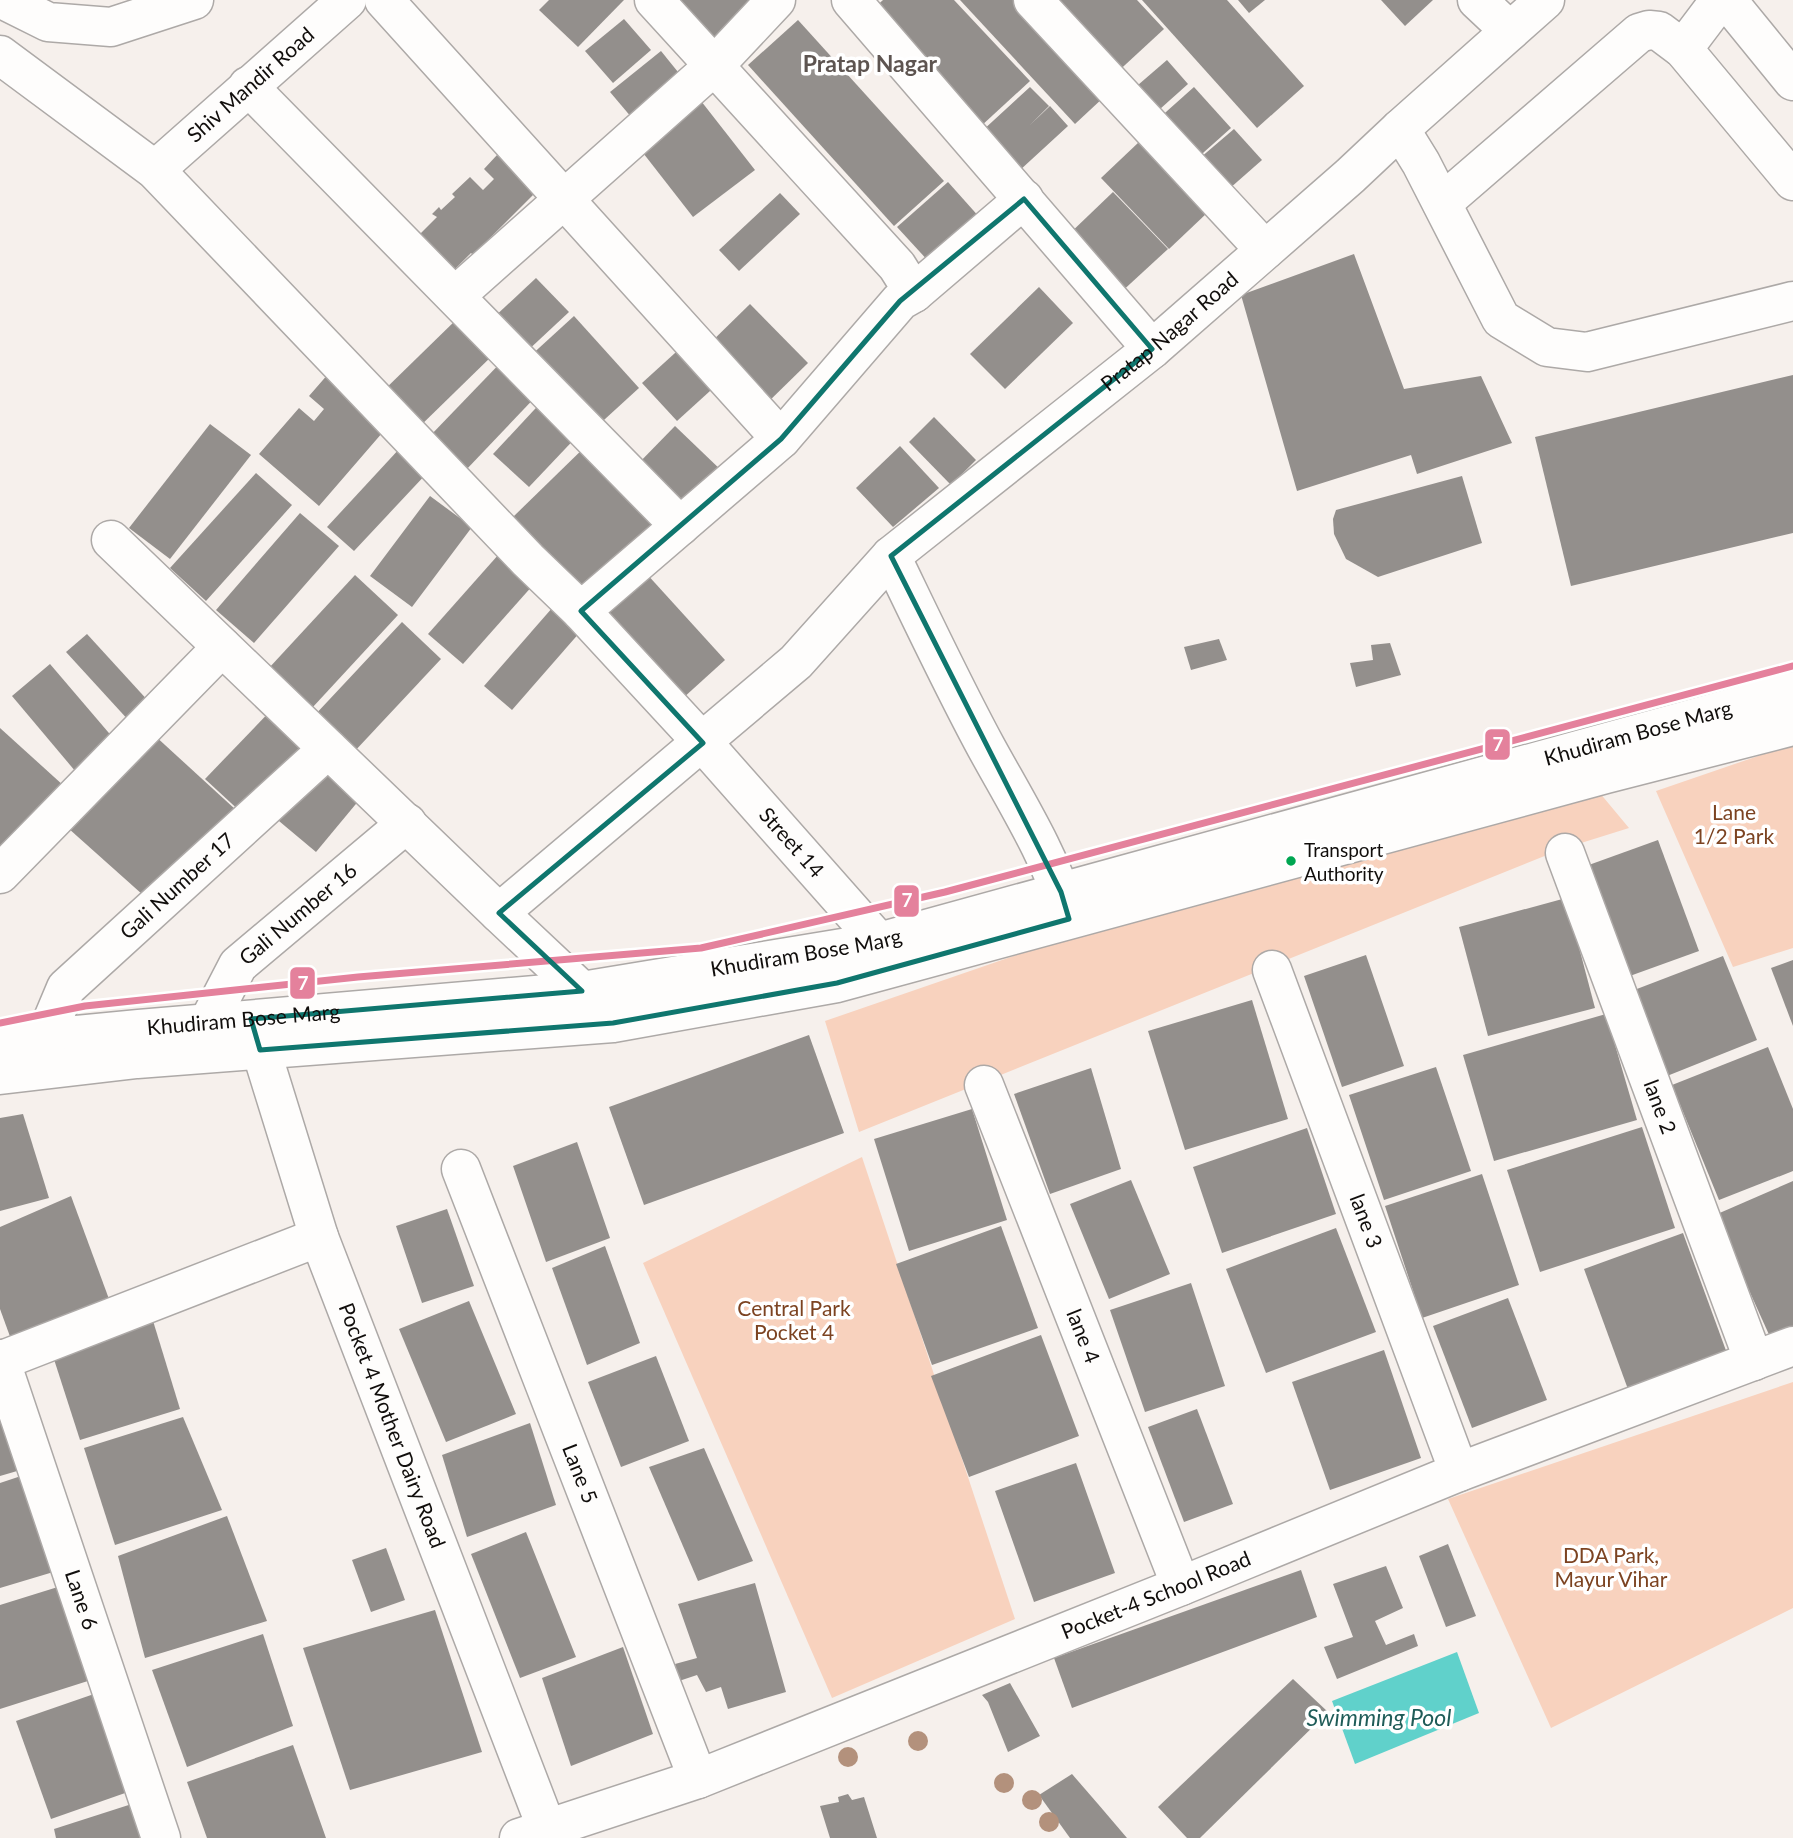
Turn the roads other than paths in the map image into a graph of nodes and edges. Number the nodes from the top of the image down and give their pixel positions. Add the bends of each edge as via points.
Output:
1 (5, 0) edge
2 (194, 0) edge
3 (347, 0) edge
4 (384, 0) edge
5 (654, 0) edge
6 (775, 0) edge
7 (851, 0) edge
8 (1034, 0) edge
9 (1477, 0) edge
10 (1545, 0) edge
11 (1720, 0) edge
12 (1727, 0) edge
13 (1510, 31) junction
14 (1683, 49) junction
15 (0, 55) edge
16 (713, 66) junction
17 (1793, 81) edge
18 (248, 86) junction
19 (1399, 129) junction
20 (155, 170) junction
21 (1793, 181) edge
22 (564, 199) junction
23 (1024, 199) junction
24 (1442, 203) junction
25 (1265, 250) junction
26 (914, 293) junction
27 (455, 296) junction
28 (1793, 301) edge
29 (1152, 349) junction
30 (781, 439) junction
31 (680, 526) junction
32 (111, 540) dead end
33 (891, 556) junction
34 (581, 611) junction
35 (222, 647) junction
36 (1793, 691) edge
37 (1793, 726) edge
38 (703, 743) junction
39 (328, 748) junction
40 (407, 823) junction
41 (1565, 853) dead end
42 (0, 874) edge
43 (1065, 905) junction
44 (499, 914) junction
45 (879, 942) junction
46 (1272, 970) dead end
47 (582, 991) junction
48 (208, 1023) junction
49 (256, 1035) junction
50 (45, 1038) junction
51 (0, 1046) edge
52 (0, 1075) edge
53 (984, 1085) dead end
54 (461, 1169) dead end
55 (319, 1237) junction
56 (1793, 1346) edge
57 (0, 1361) edge
58 (1754, 1361) junction
59 (1459, 1472) junction
60 (1181, 1586) junction
61 (698, 1779) junction
62 (533, 1833) edge
63 (161, 1838) edge

1 - 2 street via 48,22 111,27
3 - 18 street, Shiv Mandir Road
4 - 22 street
5 - 16 street
6 - 16 street
7 - 23 street
8 - 25 street
9 - 13 street
10 - 13 street, Pratap Nagar Road
11 - 14 street
12 - 17 street
13 - 19 street, Pratap Nagar Road
14 - 21 street
14 - 24 street via 1659,31 1639,33
15 - 20 street, Street 14
16 - 22 street
16 - 26 street via 897,266
18 - 20 street, Shiv Mandir Road
18 - 27 street
19 - 24 street
19 - 25 street, Pratap Nagar Road
20 - 34 street, Street 14
22 - 27 street
22 - 30 street
23 - 26 street
23 - 29 street
24 - 28 street via 1501,319 1547,347 1587,352
25 - 29 street, Pratap Nagar Road
26 - 30 street via 900,302
27 - 31 street
29 - 33 street, Pratap Nagar Road
30 - 31 street
31 - 34 street
32 - 35 street
33 - 38 street, Pratap Nagar Road via 796,663
33 - 43 street
34 - 38 street, Street 14
35 - 39 street
35 - 42 street
36 - 43 street, Khudiram Bose Marg
37 - 43 street, Khudiram Bose Marg
38 - 44 street, Pratap Nagar Road
38 - 45 street, Street 14
39 - 40 street
39 - 50 street, Gali Number 17 via 66,988
40 - 44 street
40 - 48 street, Gali Number 16 via 238,965
41 - 58 street, lane 2
43 - 45 street, Khudiram Bose Marg
43 - 49 street, Khudiram Bose Marg via 837,983 613,1023
44 - 47 street
45 - 47 street, Khudiram Bose Marg
46 - 59 street, lane 3
47 - 49 street, Khudiram Bose Marg
48 - 49 street, Khudiram Bose Marg
48 - 50 street, Khudiram Bose Marg
49 - 52 street, Khudiram Bose Marg via 137,1059
49 - 55 street, Pocket 4 Mother Dairy Road
50 - 51 street, Khudiram Bose Marg
53 - 60 street, lane 4
54 - 61 street, Lane 5
55 - 57 street
55 - 62 street, Pocket 4 Mother Dairy Road
56 - 58 street, Pocket-4 School Road
57 - 63 street, Lane 6
58 - 59 street, Pocket-4 School Road
59 - 60 street, Pocket-4 School Road
60 - 61 street, Pocket-4 School Road
61 - 62 street, Pocket-4 School Road

